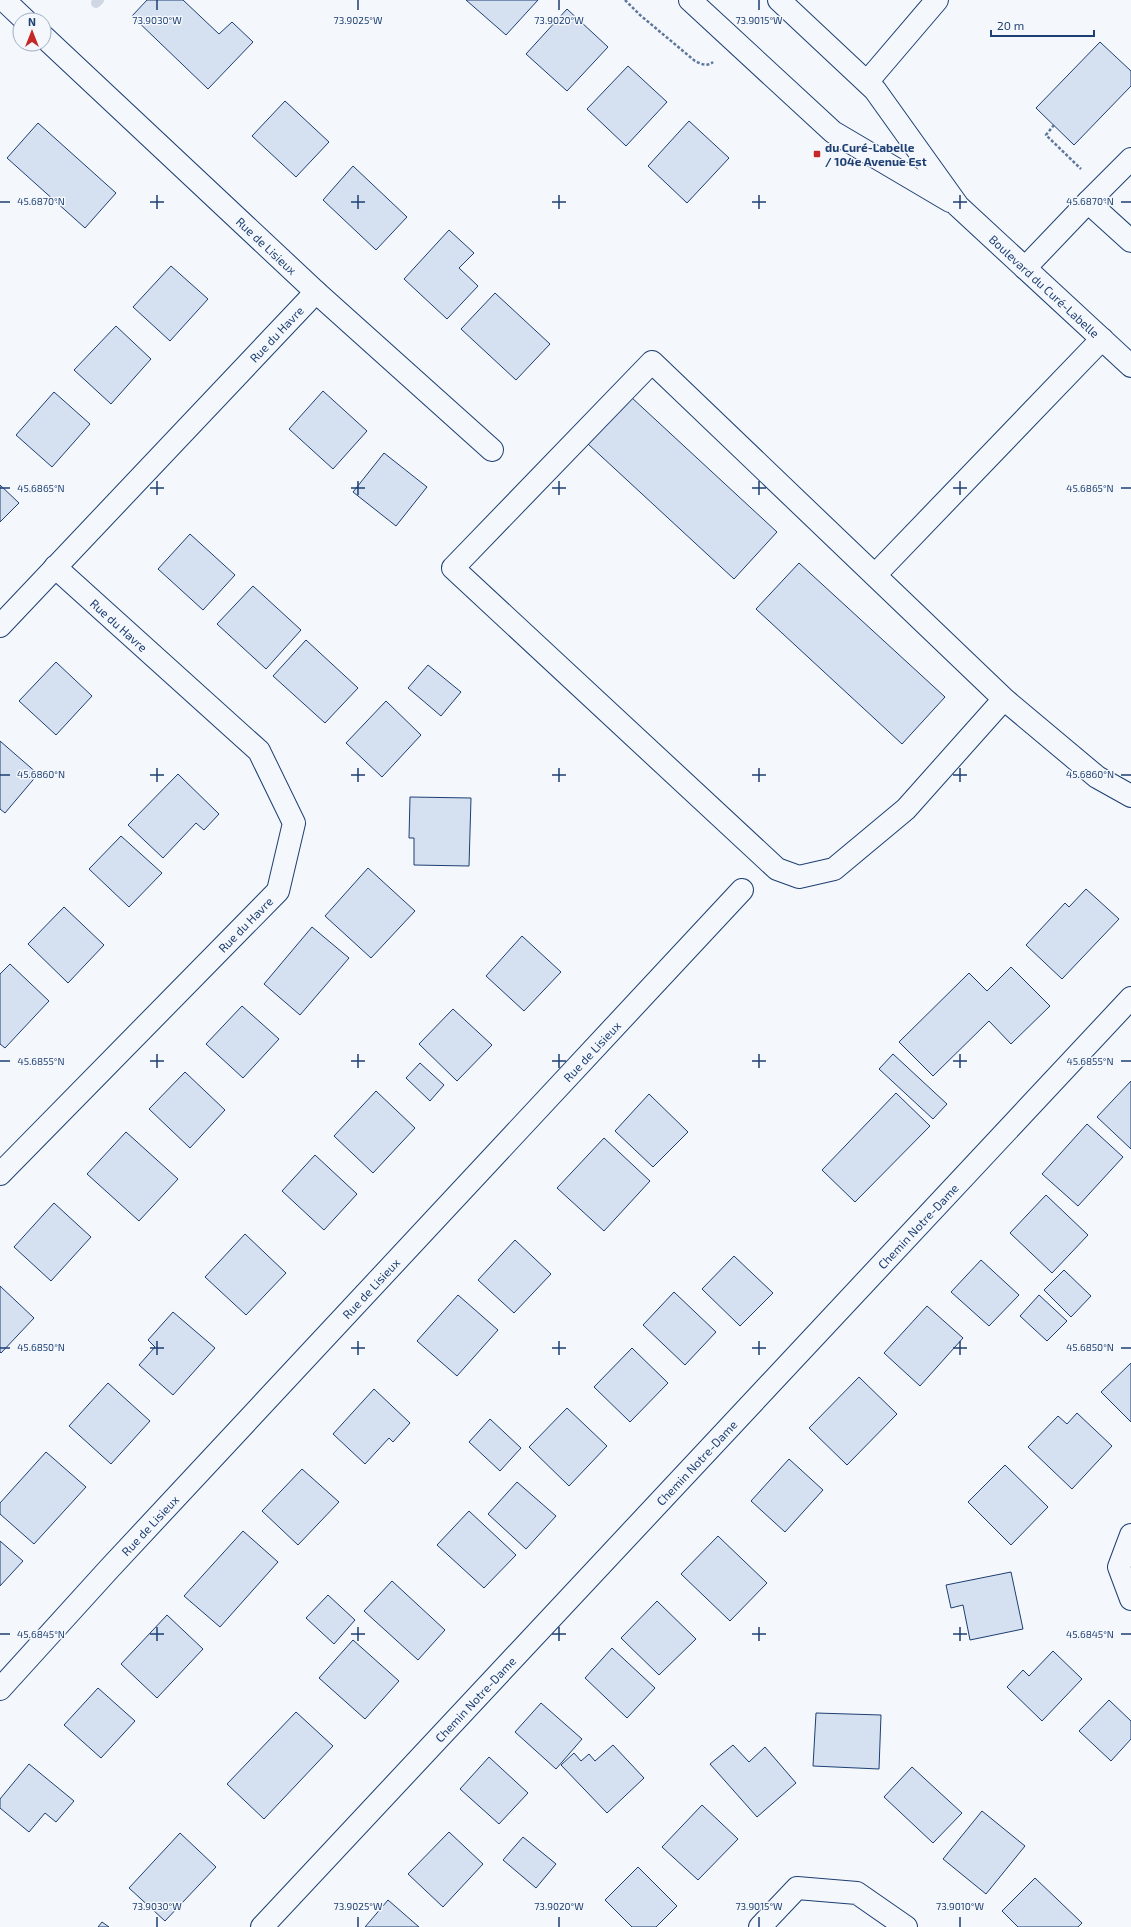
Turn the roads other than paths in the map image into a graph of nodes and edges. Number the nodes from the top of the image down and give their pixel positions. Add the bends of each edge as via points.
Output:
1 (4, 0) edge
2 (779, 0) edge
3 (937, 0) edge
4 (699, 3) edge
5 (17, 12) edge
6 (52, 44) edge
7 (866, 82) junction
8 (1131, 159) edge
9 (1088, 202) junction
10 (958, 206) junction
11 (1131, 242) edge
12 (1025, 268) junction
13 (316, 292) junction
14 (1102, 339) junction
15 (1128, 358) edge
16 (492, 450) dead end
17 (55, 567) junction
18 (875, 576) junction
19 (0, 626) edge
20 (1004, 699) junction
21 (1131, 796) edge
22 (742, 890) dead end
23 (1130, 1000) edge
24 (0, 1174) edge
25 (1131, 1534) edge
26 (1131, 1599) edge
27 (0, 1689) edge
28 (262, 1927) edge
29 (760, 1927) edge
30 (906, 1927) edge

1 - 5 street
2 - 7 street, Boulevard du Curé-Labelle
3 - 7 street
4 - 10 street, Boulevard du Curé-Labelle via 833,132
6 - 13 street, Rue de Lisieux
7 - 10 street, Boulevard du Curé-Labelle via 875,90
8 - 9 street
9 - 11 street
9 - 12 street
10 - 12 street, Boulevard du Curé-Labelle
12 - 14 street, Boulevard du Curé-Labelle
13 - 16 street, Rue de Lisieux
13 - 17 street, Rue du Havre
14 - 15 street, Boulevard du Curé-Labelle
14 - 18 street
17 - 19 street, Rue du Havre
17 - 24 street, Rue du Havre via 259,751 294,824 278,890
18 - 20 street
18 - 20 street via 652,362 453,568 777,869 799,877 834,869 906,809
20 - 21 street via 1097,777
22 - 27 street, Rue de Lisieux via 108,1569
23 - 28 street, Chemin Notre-Dame
25 - 26 street via 1119,1567
29 - 30 street via 797,1888 856,1893

